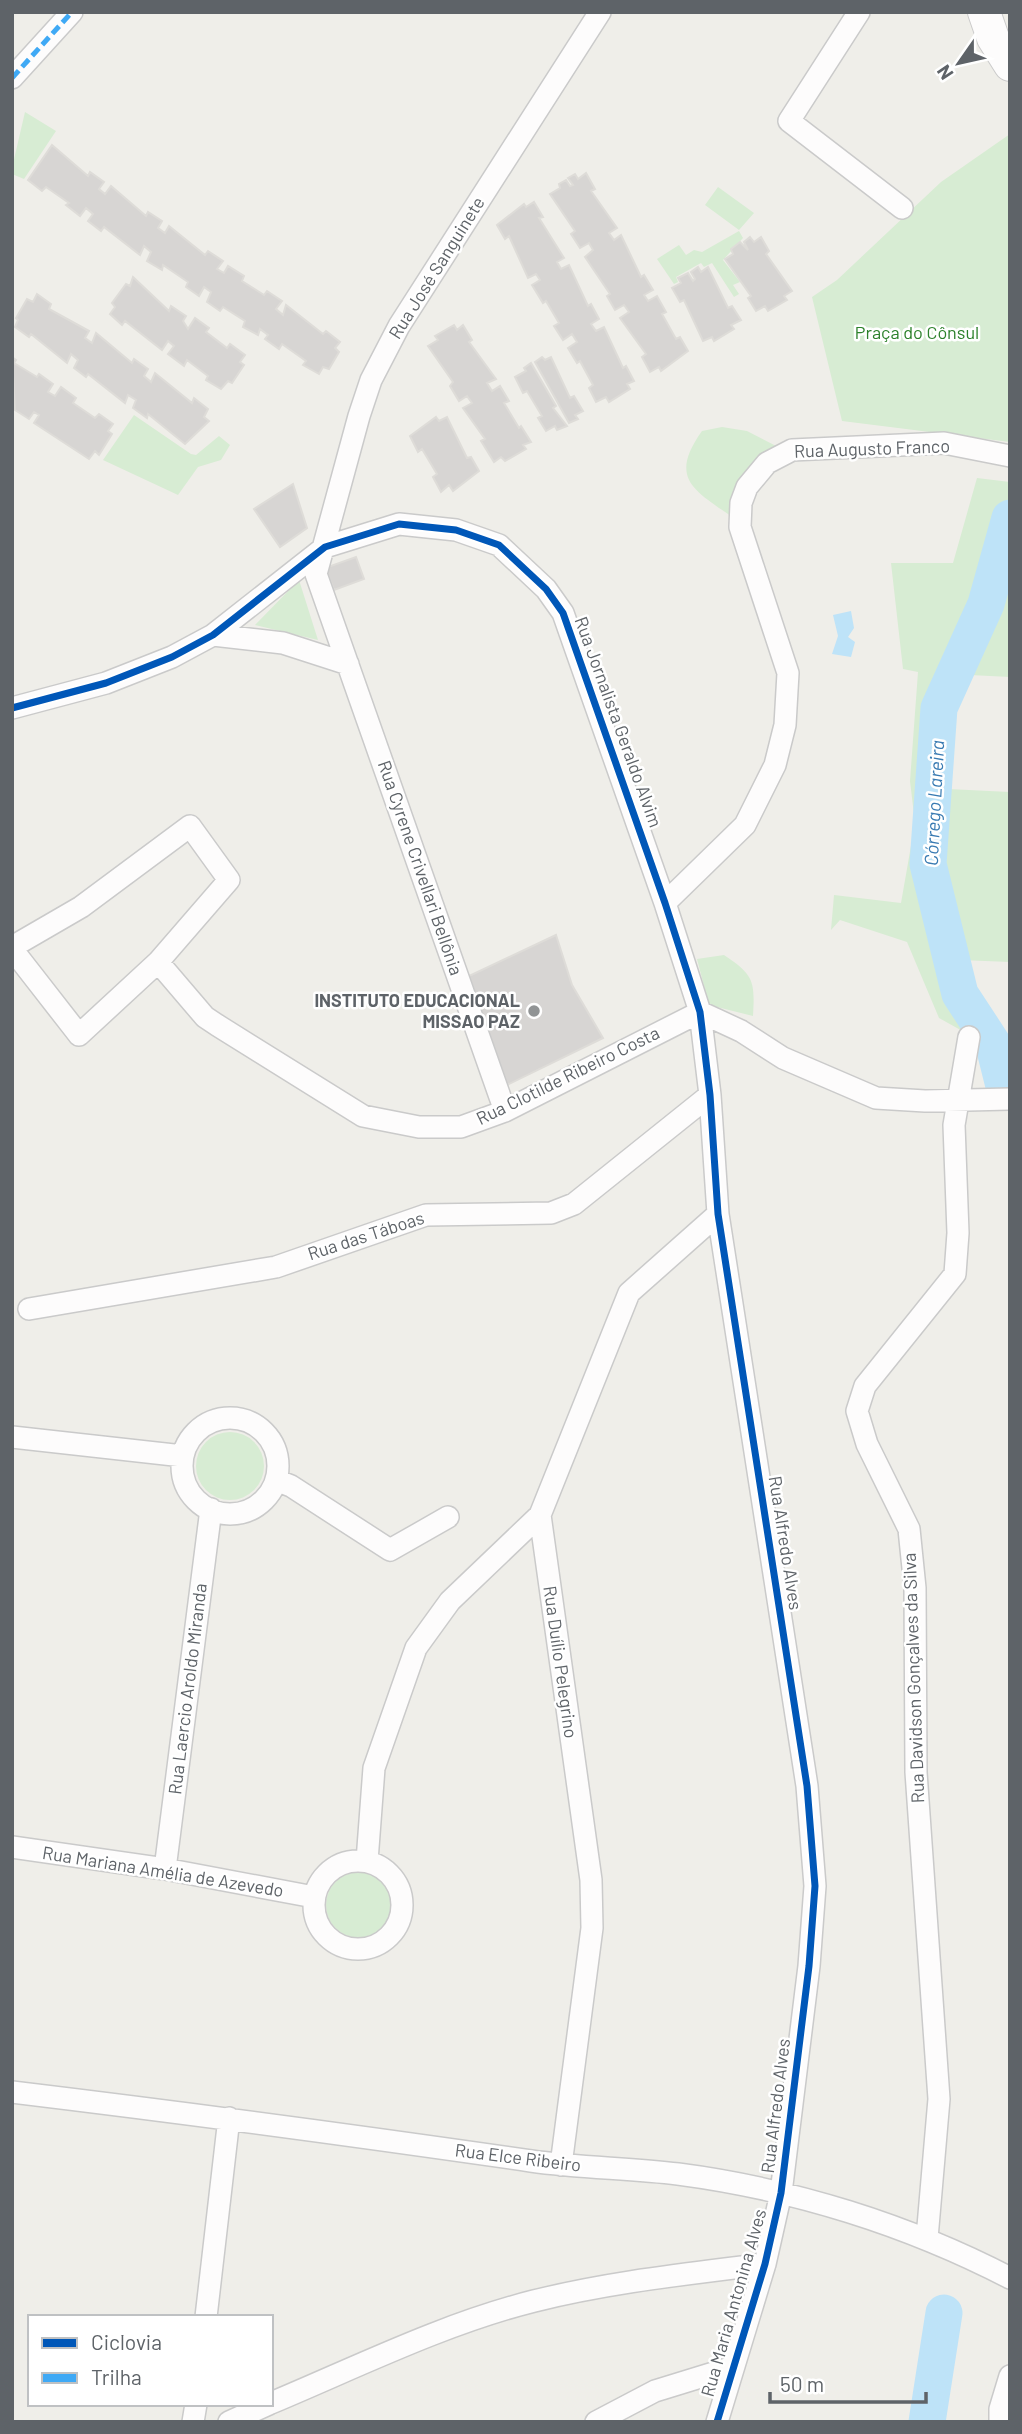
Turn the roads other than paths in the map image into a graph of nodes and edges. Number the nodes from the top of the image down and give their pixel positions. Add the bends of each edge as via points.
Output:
1 (72, 12) edge
2 (600, 12) edge
3 (859, 12) edge
4 (984, 12) edge
5 (1010, 65) edge
6 (12, 78) edge
7 (902, 208) dead end
8 (1010, 456) edge
9 (325, 547) junction
10 (213, 635) junction
11 (348, 664) junction
12 (12, 708) edge
13 (666, 903) junction
14 (12, 948) edge
15 (158, 962) junction
16 (700, 1012) junction
17 (969, 1037) dead end
18 (710, 1095) junction
19 (1010, 1099) edge
20 (957, 1100) junction
21 (505, 1111) junction
22 (718, 1214) junction
23 (29, 1309) dead end
24 (12, 1437) edge
25 (183, 1456) junction
26 (276, 1480) junction
27 (211, 1509) junction
28 (540, 1515) junction
29 (449, 1517) dead end
30 (12, 1847) edge
31 (367, 1861) junction
32 (165, 1869) junction
33 (314, 1897) junction
34 (12, 2092) edge
35 (229, 2118) junction
36 (561, 2165) junction
37 (781, 2193) junction
38 (927, 2238) junction
39 (765, 2264) junction
40 (1010, 2278) edge
41 (206, 2315) edge
42 (733, 2367) junction
43 (1010, 2376) edge
44 (273, 2403) edge
45 (265, 2406) edge
46 (229, 2422) edge
47 (596, 2422) edge
48 (717, 2422) edge
49 (1000, 2422) edge

1 - 6 street
2 - 9 street, Rua José Sanguinete via 399,326 371,380
3 - 7 street via 789,121
4 - 5 main road
8 - 13 street, Rua Augusto Franco via 944,443 792,450 767,463 747,487 740,527 788,673 785,725 775,765 745,825
9 - 10 street
9 - 11 street, Rua Cyrene Crivellari Bellônia via 316,574
9 - 13 street, Rua Jornalista Geraldo Alvim via 399,524 456,530 499,545 546,589 563,613
10 - 11 street via 283,643
10 - 12 street via 172,657 106,682
11 - 21 street, Rua Cyrene Crivellari Bellônia
13 - 16 street, Rua Alfredo Alves
14 - 15 street via 79,1035
14 - 15 street via 80,907 190,826 229,880
15 - 21 street, Rua Clotilde Ribeiro Costa via 205,1017 363,1116 419,1127 461,1127
16 - 18 street, Rua Alfredo Alves
16 - 20 street via 855,1092 876,1098
16 - 21 street, Rua Clotilde Ribeiro Costa
17 - 20 street, Rua Davidson Gonçalves da Silva
18 - 22 street, Rua Alfredo Alves
18 - 23 street, Rua das Táboas via 575,1204 551,1213 426,1214 275,1267
19 - 20 street
20 - 38 street, Rua Davidson Gonçalves da Silva via 955,1274 865,1386 857,1411 867,1444 909,1530 915,1588 916,1772 939,2099
22 - 28 street, Rua Duílio Pelegrino via 629,1293
22 - 37 street, Rua Alfredo Alves via 807,1786 815,1886
24 - 25 street
25 - 26 street via 188,1442 211,1421 242,1419 268,1436 276,1449
25 - 27 street via 188,1488
26 - 27 street via 257,1506 243,1512
26 - 29 street via 390,1550
27 - 32 street, Rua Laercio Aroldo Miranda
28 - 31 street via 450,1601 416,1648 374,1768
28 - 36 street, Rua Duílio Pelegrino via 590,1880 592,1928
30 - 32 street, Rua Mariana Amélia de Azevedo
31 - 33 street via 339,1864 319,1884
31 - 33 street via 391,1875 403,1901 396,1929 386,1940 372,1947 342,1946 320,1927
32 - 33 street, Rua Mariana Amélia de Azevedo
34 - 35 street, Rua Elce Ribeiro
35 - 36 street, Rua Elce Ribeiro
35 - 41 street
36 - 37 street, Rua Elce Ribeiro via 679,2174
37 - 38 street, Rua Elce Ribeiro
37 - 39 street, Rua Maria Antonina Alves
38 - 40 street, Rua Elce Ribeiro
39 - 42 street, Rua Maria Antonina Alves
39 - 44 street via 636,2279 532,2301 440,2331
42 - 47 street via 655,2391
42 - 48 street, Rua Maria Antonina Alves
43 - 49 street
45 - 46 street

